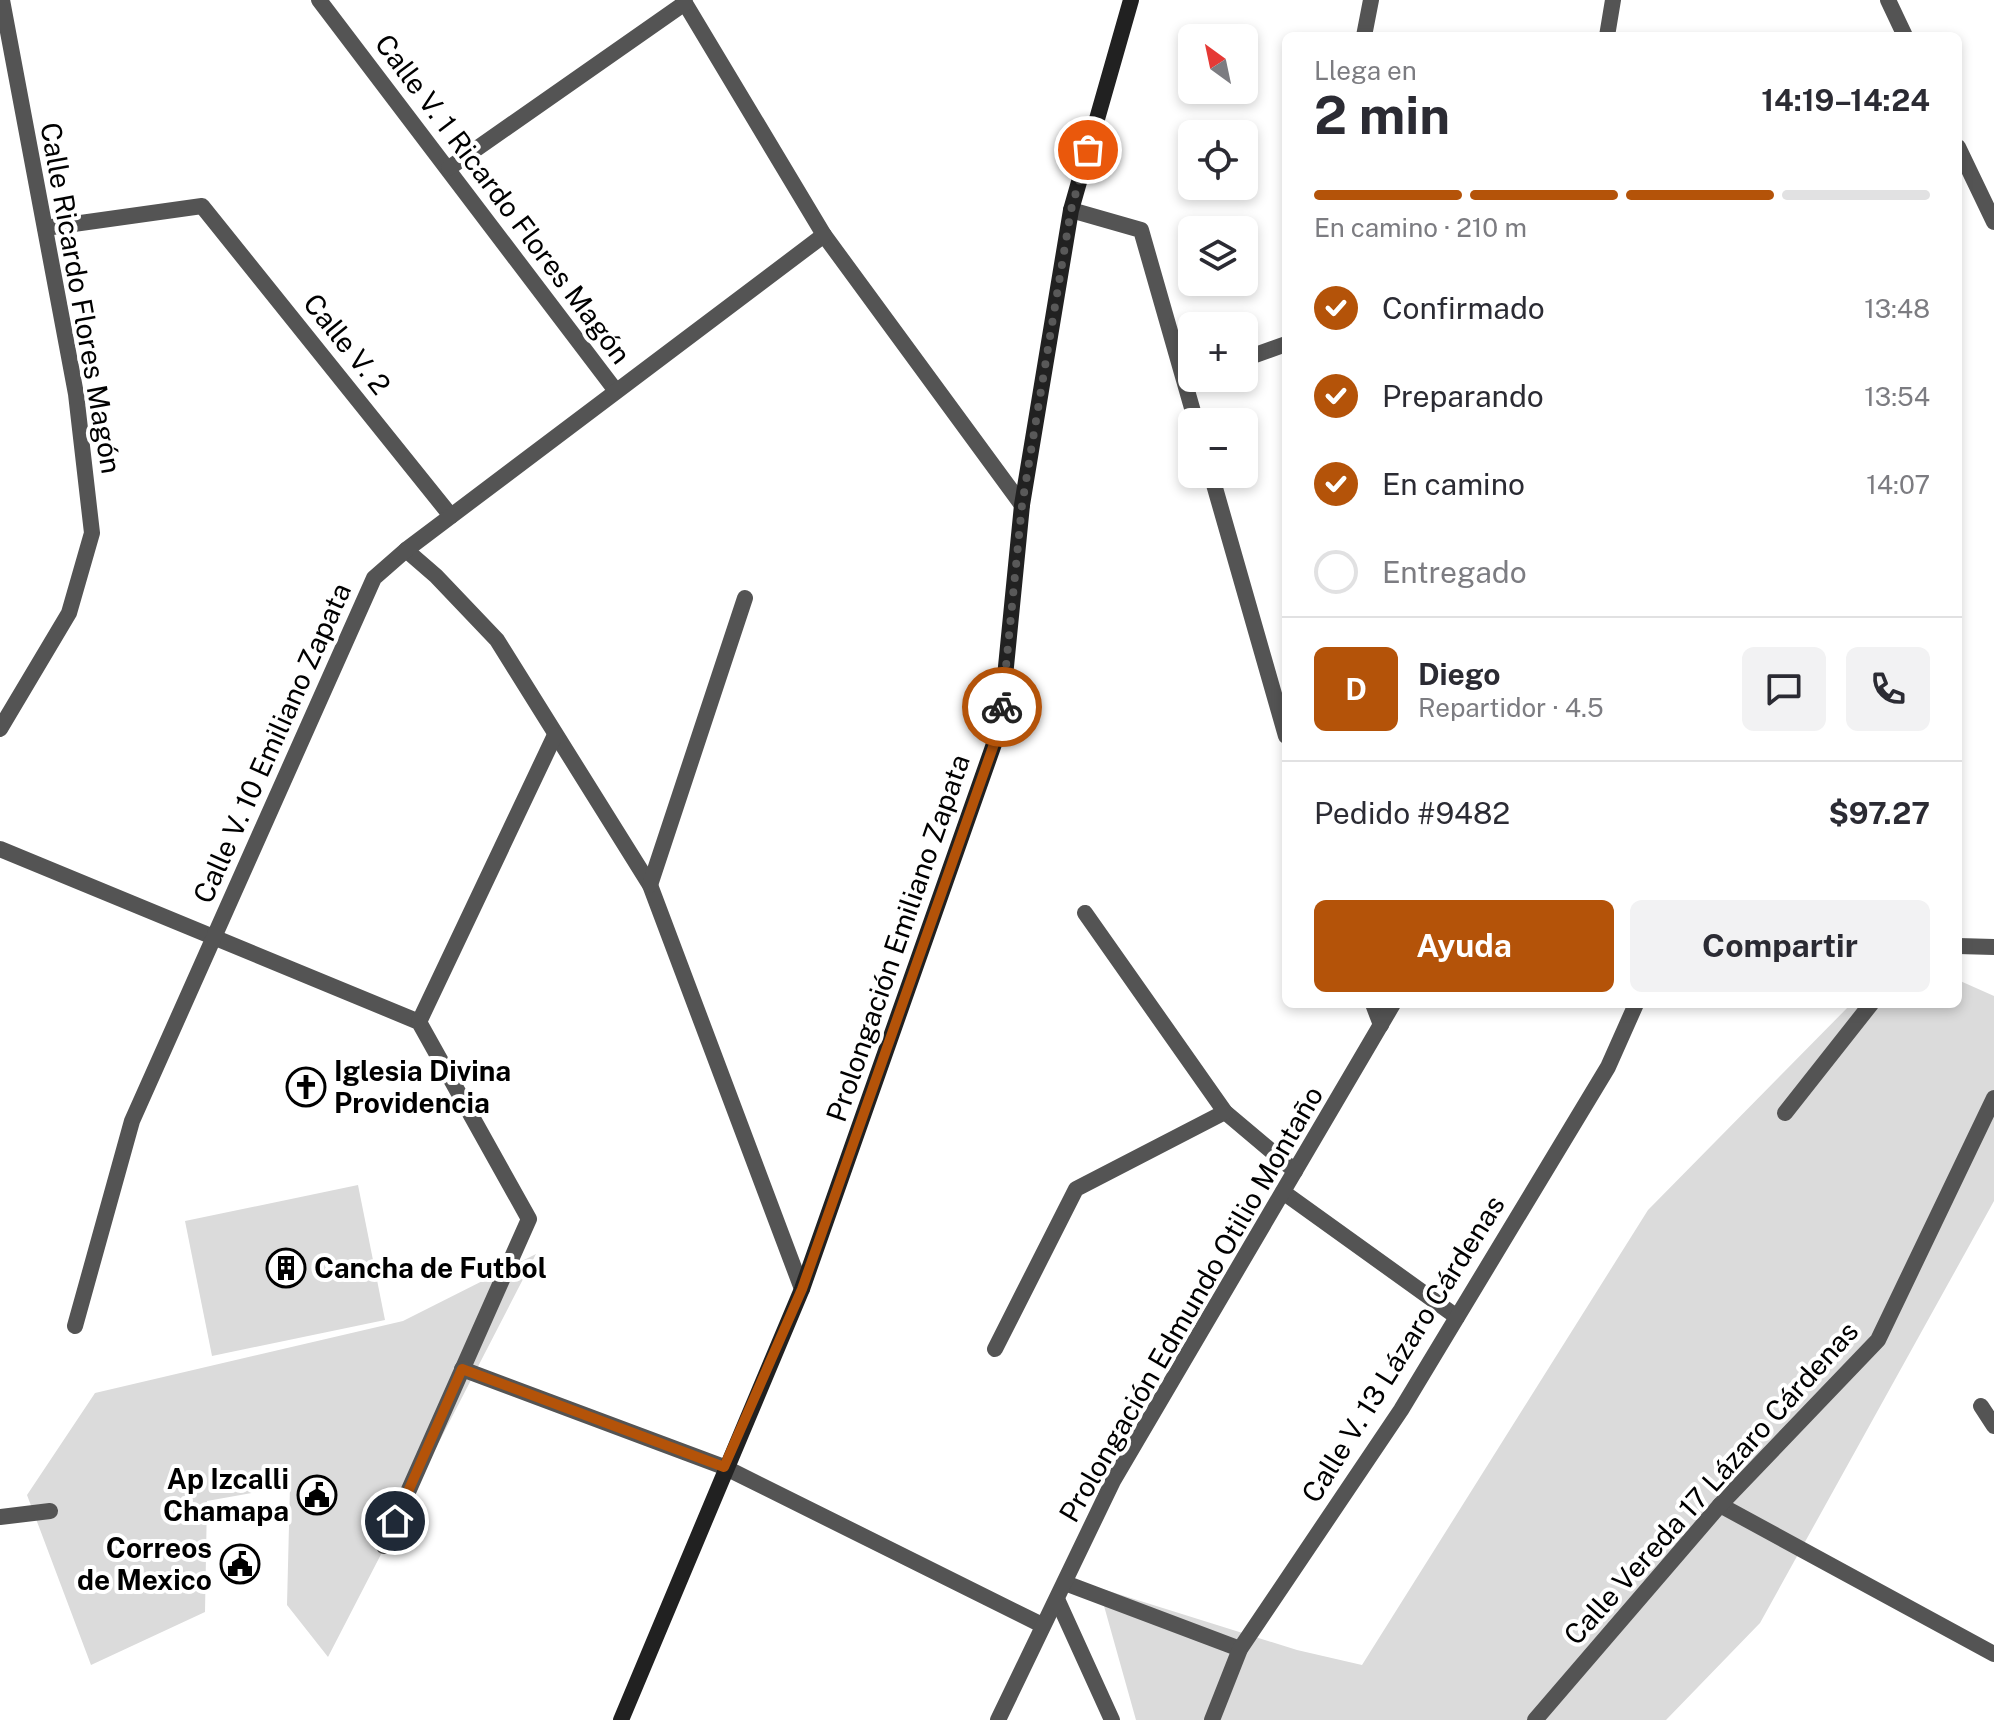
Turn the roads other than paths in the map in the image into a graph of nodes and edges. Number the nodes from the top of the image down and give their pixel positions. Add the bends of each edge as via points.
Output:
1 (2, 0) edge
2 (319, 0) edge
3 (1131, 0) edge
4 (1371, 0) edge
5 (1613, 0) edge
6 (1888, 0) edge
7 (684, 2) edge
8 (1365, 32) edge
9 (1608, 32) edge
10 (1903, 32) edge
11 (1962, 155) edge
12 (449, 168) junction
13 (1071, 210) junction
14 (1994, 222) edge
15 (45, 228) junction
16 (824, 235) junction
17 (1282, 345) edge
18 (1178, 347) edge
19 (1258, 354) edge
20 (616, 391) junction
21 (1215, 488) edge
22 (1022, 505) junction
23 (451, 516) junction
24 (406, 550) junction
25 (745, 598) dead end
26 (2, 722) edge
27 (1282, 722) edge
28 (555, 735) junction
29 (0, 849) edge
30 (650, 885) junction
31 (1085, 913) dead end
32 (213, 937) junction
33 (1962, 946) edge
34 (1994, 947) edge
35 (1375, 1008) edge
36 (1391, 1008) edge
37 (1634, 1008) edge
38 (1868, 1008) edge
39 (419, 1022) junction
40 (1381, 1025) junction
41 (1994, 1098) edge
42 (1225, 1112) junction
43 (1785, 1113) dead end
44 (1295, 1171) junction
45 (1283, 1192) junction
46 (802, 1289) junction
47 (1457, 1317) junction
48 (75, 1326) dead end
49 (995, 1349) dead end
50 (462, 1369) junction
51 (1981, 1406) dead end
52 (1994, 1426) edge
53 (724, 1467) junction
54 (1720, 1505) junction
55 (50, 1511) dead end
56 (0, 1517) edge
57 (384, 1546) dead end
58 (1061, 1591) junction
59 (1042, 1625) junction
60 (1240, 1649) junction
61 (1994, 1654) edge
62 (621, 1720) edge
63 (998, 1720) edge
64 (1112, 1720) edge
65 (1212, 1720) edge
66 (1535, 1720) edge

1 - 15 street, Calle Ricardo Flores Magón
2 - 12 street, Calle V. 1 Ricardo Flores Magón
3 - 13 main road, Prolongación Emiliano Zapata
4 - 8 street
5 - 9 street
6 - 10 street
7 - 12 street
7 - 16 street
11 - 14 street
12 - 20 street, Calle V. 1 Ricardo Flores Magón
13 - 18 street via 1141,230
13 - 22 main road, Prolongación Emiliano Zapata
15 - 23 street, Calle V. 2 via 202,206
15 - 26 street, Calle Ricardo Flores Magón via 76,394 92,533 69,613
16 - 20 street, Calle V. 10 Emiliano Zapata
16 - 22 street
17 - 19 street
20 - 23 street, Calle V. 10 Emiliano Zapata
21 - 27 street
22 - 46 main road, Prolongación Emiliano Zapata via 1000,727
23 - 24 street, Calle V. 10 Emiliano Zapata
24 - 28 street via 497,640
24 - 32 street, Calle V. 10 Emiliano Zapata via 374,578
25 - 30 street
28 - 30 street
28 - 39 street
29 - 32 street
30 - 46 street
31 - 42 street
32 - 39 street
32 - 48 street, Calle V. 10 Emiliano Zapata via 132,1121
33 - 34 street
35 - 40 street
36 - 40 street, Prolongación Edmundo Otilio Montaño
37 - 47 street, Calle V. 13 Lázaro Cárdenas via 1608,1067
38 - 43 street
39 - 50 street via 529,1219
40 - 44 street, Prolongación Edmundo Otilio Montaño
41 - 54 street, Calle Vereda 17 Lázaro Cárdenas via 1878,1340
42 - 44 street
42 - 49 street via 1076,1189
44 - 45 street, Prolongación Edmundo Otilio Montaño
45 - 47 street
45 - 58 street, Prolongación Edmundo Otilio Montaño via 1113,1481
46 - 53 main road, Prolongación Emiliano Zapata
47 - 60 street, Calle V. 13 Lázaro Cárdenas via 1401,1410
50 - 53 street
50 - 57 street
51 - 52 street
53 - 59 street
53 - 62 main road, Prolongación Emiliano Zapata
54 - 61 street
54 - 66 street, Calle Vereda 17 Lázaro Cárdenas
55 - 56 street
58 - 59 street, Prolongación Edmundo Otilio Montaño
58 - 60 street
58 - 64 street
59 - 63 street, Prolongación Edmundo Otilio Montaño
60 - 65 street, Calle V. 13 Lázaro Cárdenas

